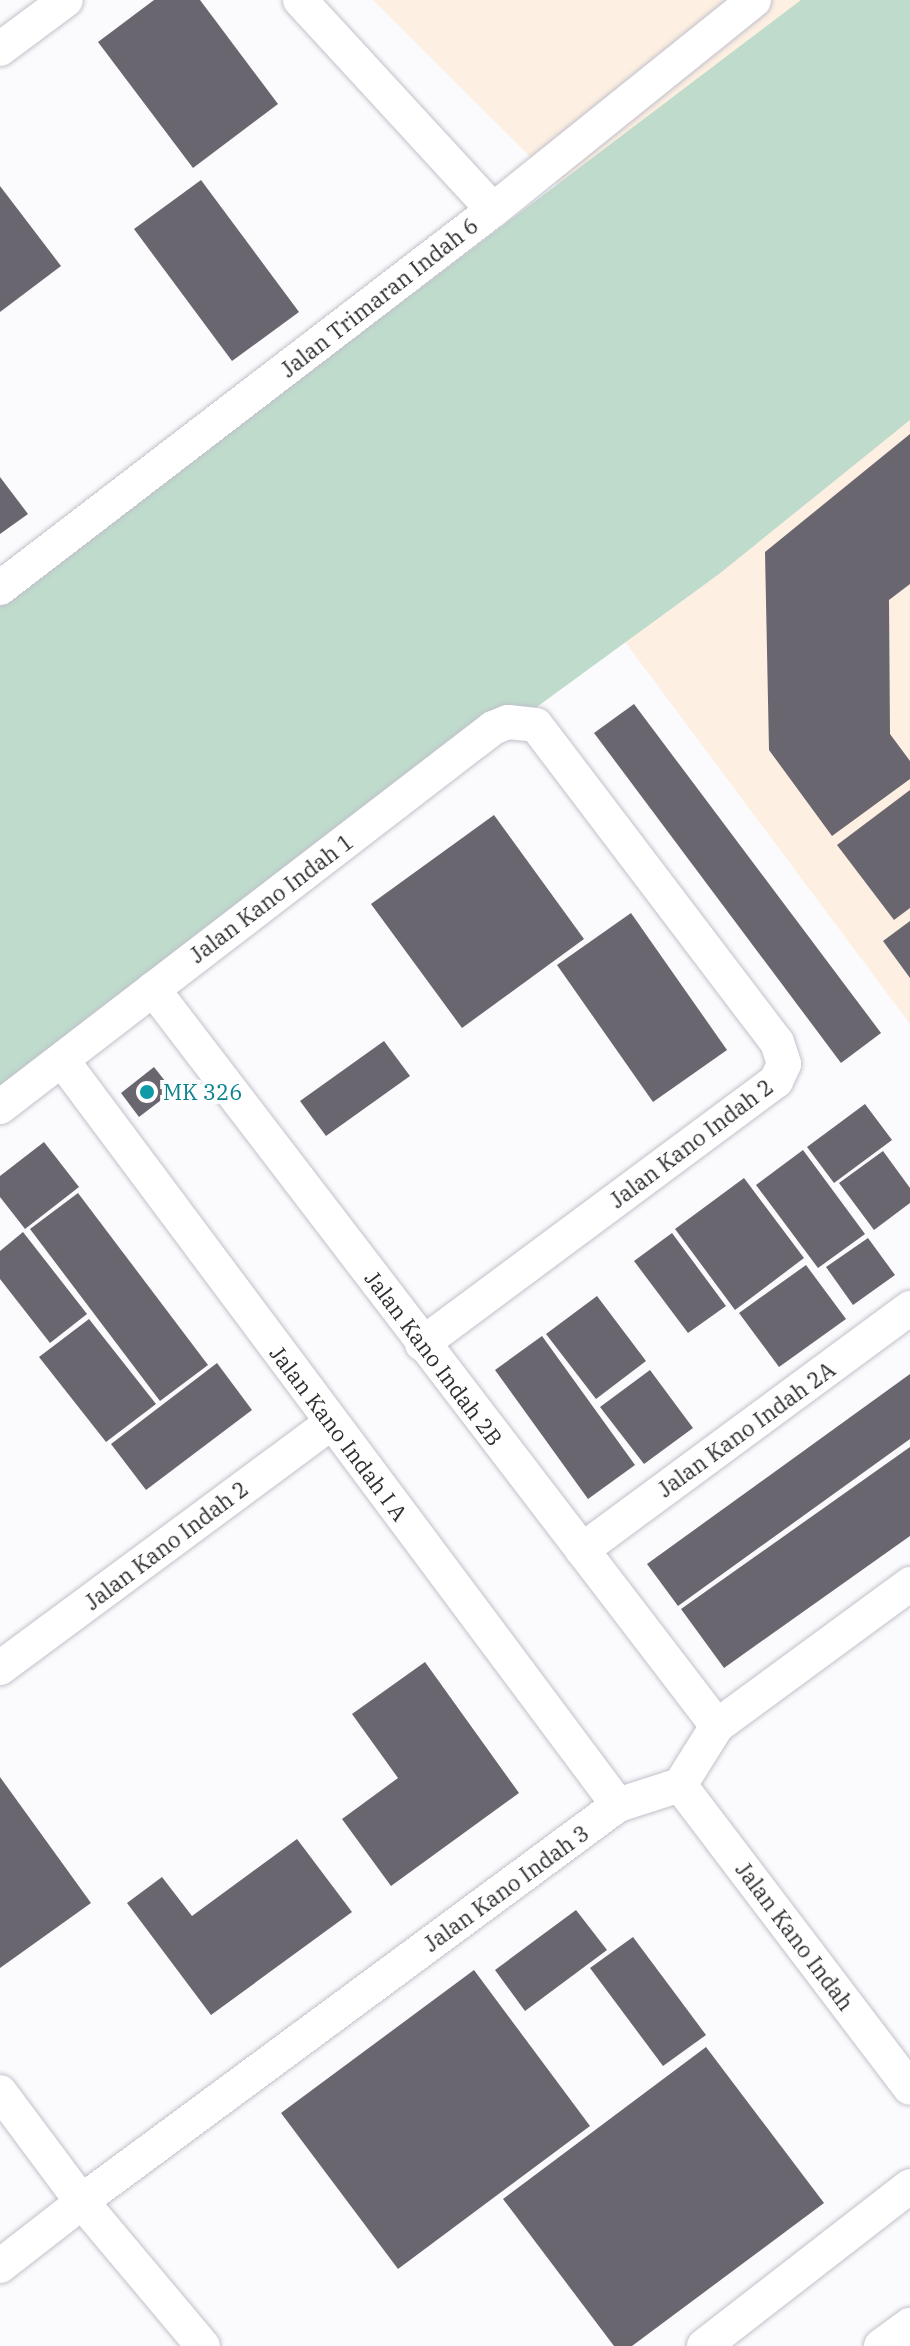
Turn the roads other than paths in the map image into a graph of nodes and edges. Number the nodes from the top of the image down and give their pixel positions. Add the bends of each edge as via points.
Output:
1 (66, 0) edge
2 (300, 0) edge
3 (754, 0) edge
4 (0, 49) edge
5 (493, 210) junction
6 (0, 588) edge
7 (550, 737) joint
8 (153, 989) junction
9 (62, 1060) junction
10 (0, 1107) edge
11 (910, 1308) edge
12 (422, 1344) junction
13 (331, 1423) junction
14 (582, 1550) junction
15 (910, 1584) edge
16 (0, 1668) edge
17 (717, 1726) junction
18 (680, 1785) junction
19 (618, 1805) junction
20 (910, 2088) edge
21 (0, 2092) edge
22 (910, 2186) edge
23 (0, 2266) edge
24 (910, 2325) edge
25 (203, 2346) edge
26 (704, 2346) edge
27 (881, 2346) edge

1 - 4 street
2 - 5 street
3 - 5 street, Jalan Trimaran Indah 6
5 - 6 street, Jalan Trimaran Indah 6
7 - 8 street, Jalan Kano Indah 1 via 522,721 493,728
7 - 12 street, Jalan Kano Indah 2 via 777,1042 784,1064 776,1081
8 - 9 street, Jalan Kano Indah 1
8 - 12 street, Jalan Kano Indah 2B
9 - 10 street, Jalan Kano Indah 1
9 - 13 street, Jalan Kano Indah I A
11 - 14 street, Jalan Kano Indah 2A
12 - 14 street, Jalan Kano Indah 2B
13 - 16 street, Jalan Kano Indah 2
13 - 19 street, Jalan Kano Indah I A
14 - 17 street, Jalan Kano Indah 2B
15 - 17 street
17 - 18 street
18 - 19 street, Jalan Kano Indah 3
18 - 20 street, Jalan Kano Indah
19 - 23 street, Jalan Kano Indah 3
21 - 25 street via 82,2202
22 - 26 street
24 - 27 street

